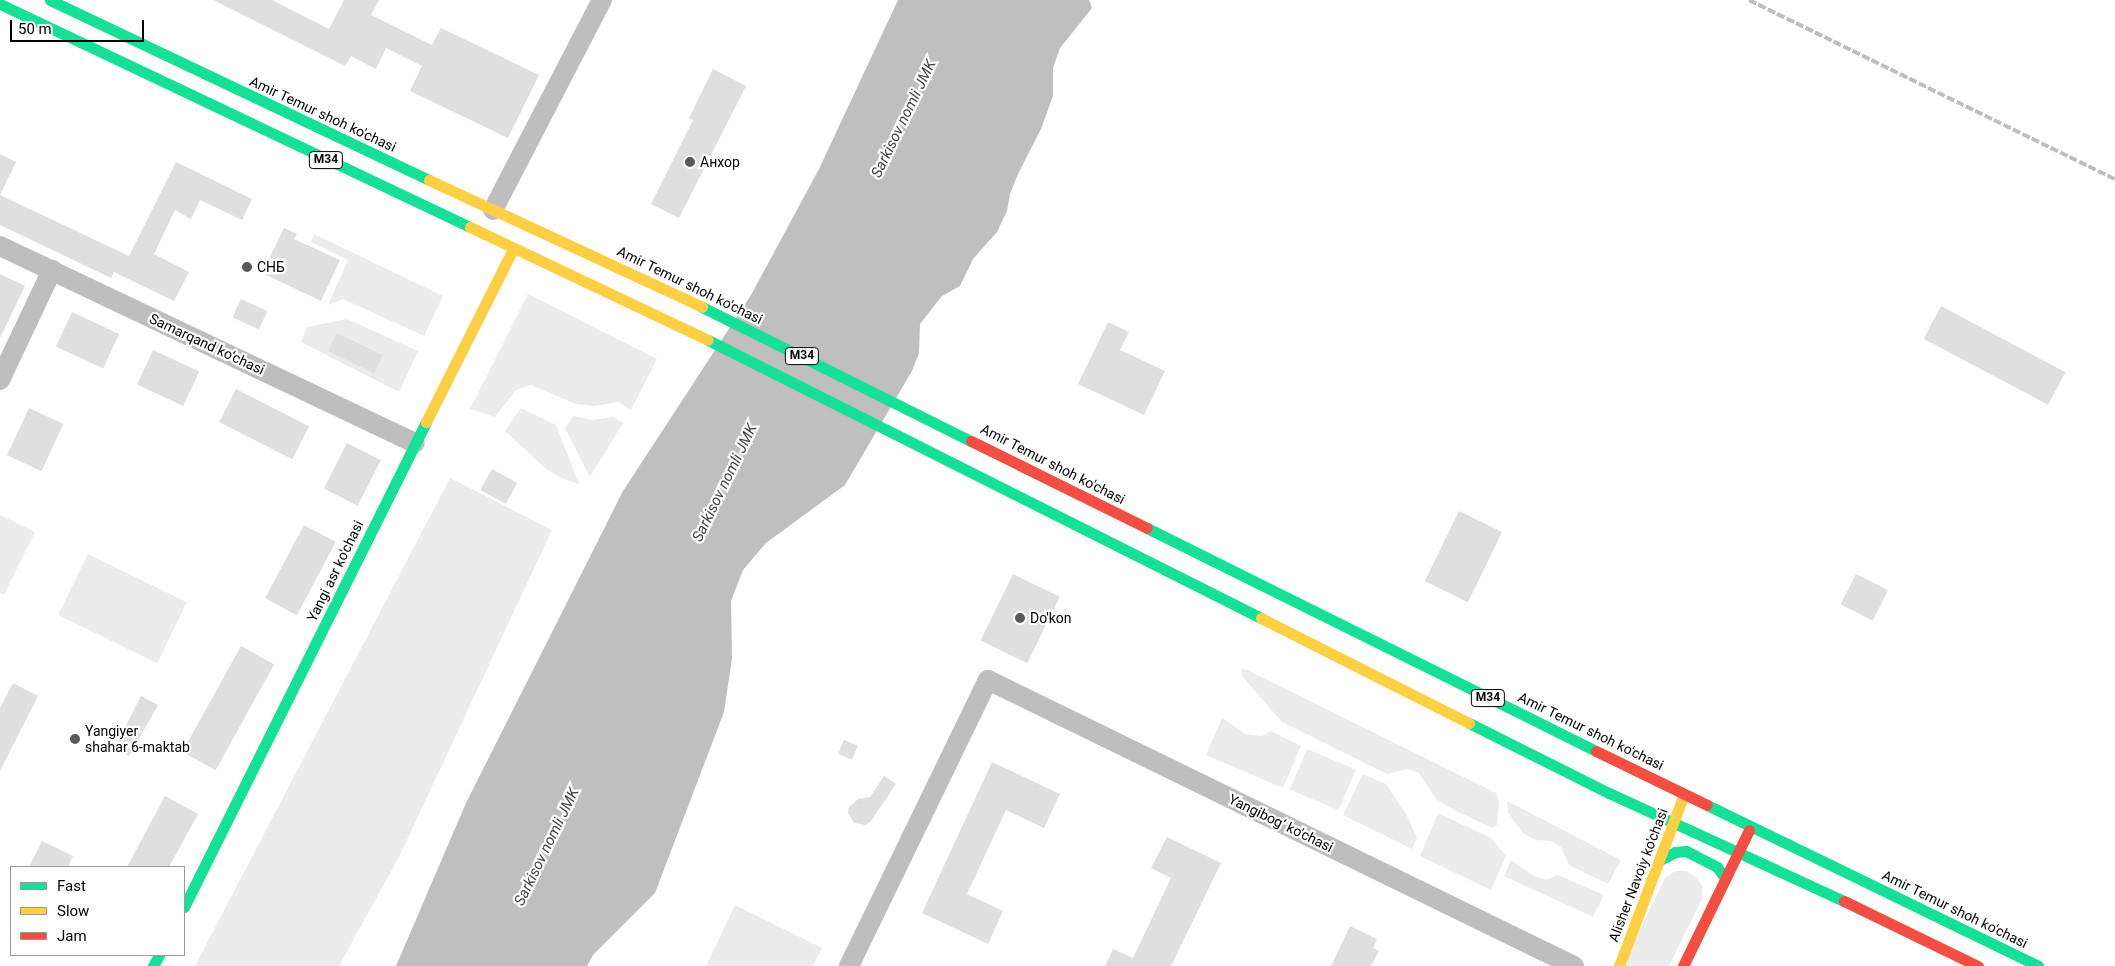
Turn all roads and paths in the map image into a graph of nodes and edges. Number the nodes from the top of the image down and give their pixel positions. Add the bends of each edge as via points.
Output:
1 (50, 0) edge
2 (602, 0) edge
3 (0, 4) edge
4 (493, 210) junction
5 (0, 246) edge
6 (513, 248) junction
7 (52, 270) junction
8 (0, 380) edge
9 (415, 443) junction
10 (1684, 794) junction
11 (1674, 823) junction
12 (1751, 826) junction
13 (1740, 852) junction
14 (1660, 860) junction
15 (1725, 878) junction
16 (185, 905) edge
17 (849, 966) edge
18 (1574, 966) edge
19 (1618, 966) edge
20 (1683, 966) edge
21 (1978, 966) edge
22 (2038, 966) edge

1 - 4 main road, Amir Temur shoh ko'chasi / M34
2 - 4 street
3 - 6 main road, M34
4 - 10 main road, Amir Temur shoh ko'chasi / M34 via 664,288
5 - 7 street, Samarqand ko‘chasi
6 - 9 main road, Yangi asr ko'chasi
6 - 11 main road, M34 via 654,313
7 - 8 street
7 - 9 street, Samarqand ko‘chasi
9 - 16 main road, Yangi asr ko'chasi
10 - 11 main road, Alisher Navoiy ko'chasi
10 - 12 main road, Amir Temur shoh ko'chasi / M34
11 - 13 main road, M34
11 - 14 main road, Alisher Navoiy ko'chasi
12 - 13 main road
12 - 22 main road, Amir Temur shoh ko'chasi / M34
13 - 15 main road
13 - 21 main road, M34
14 - 15 main road via 1675,852 1686,851 1717,867
14 - 19 main road, Alisher Navoiy ko'chasi
15 - 20 main road
17 - 18 street, Yangibog‘ ko'chasi via 988,680

